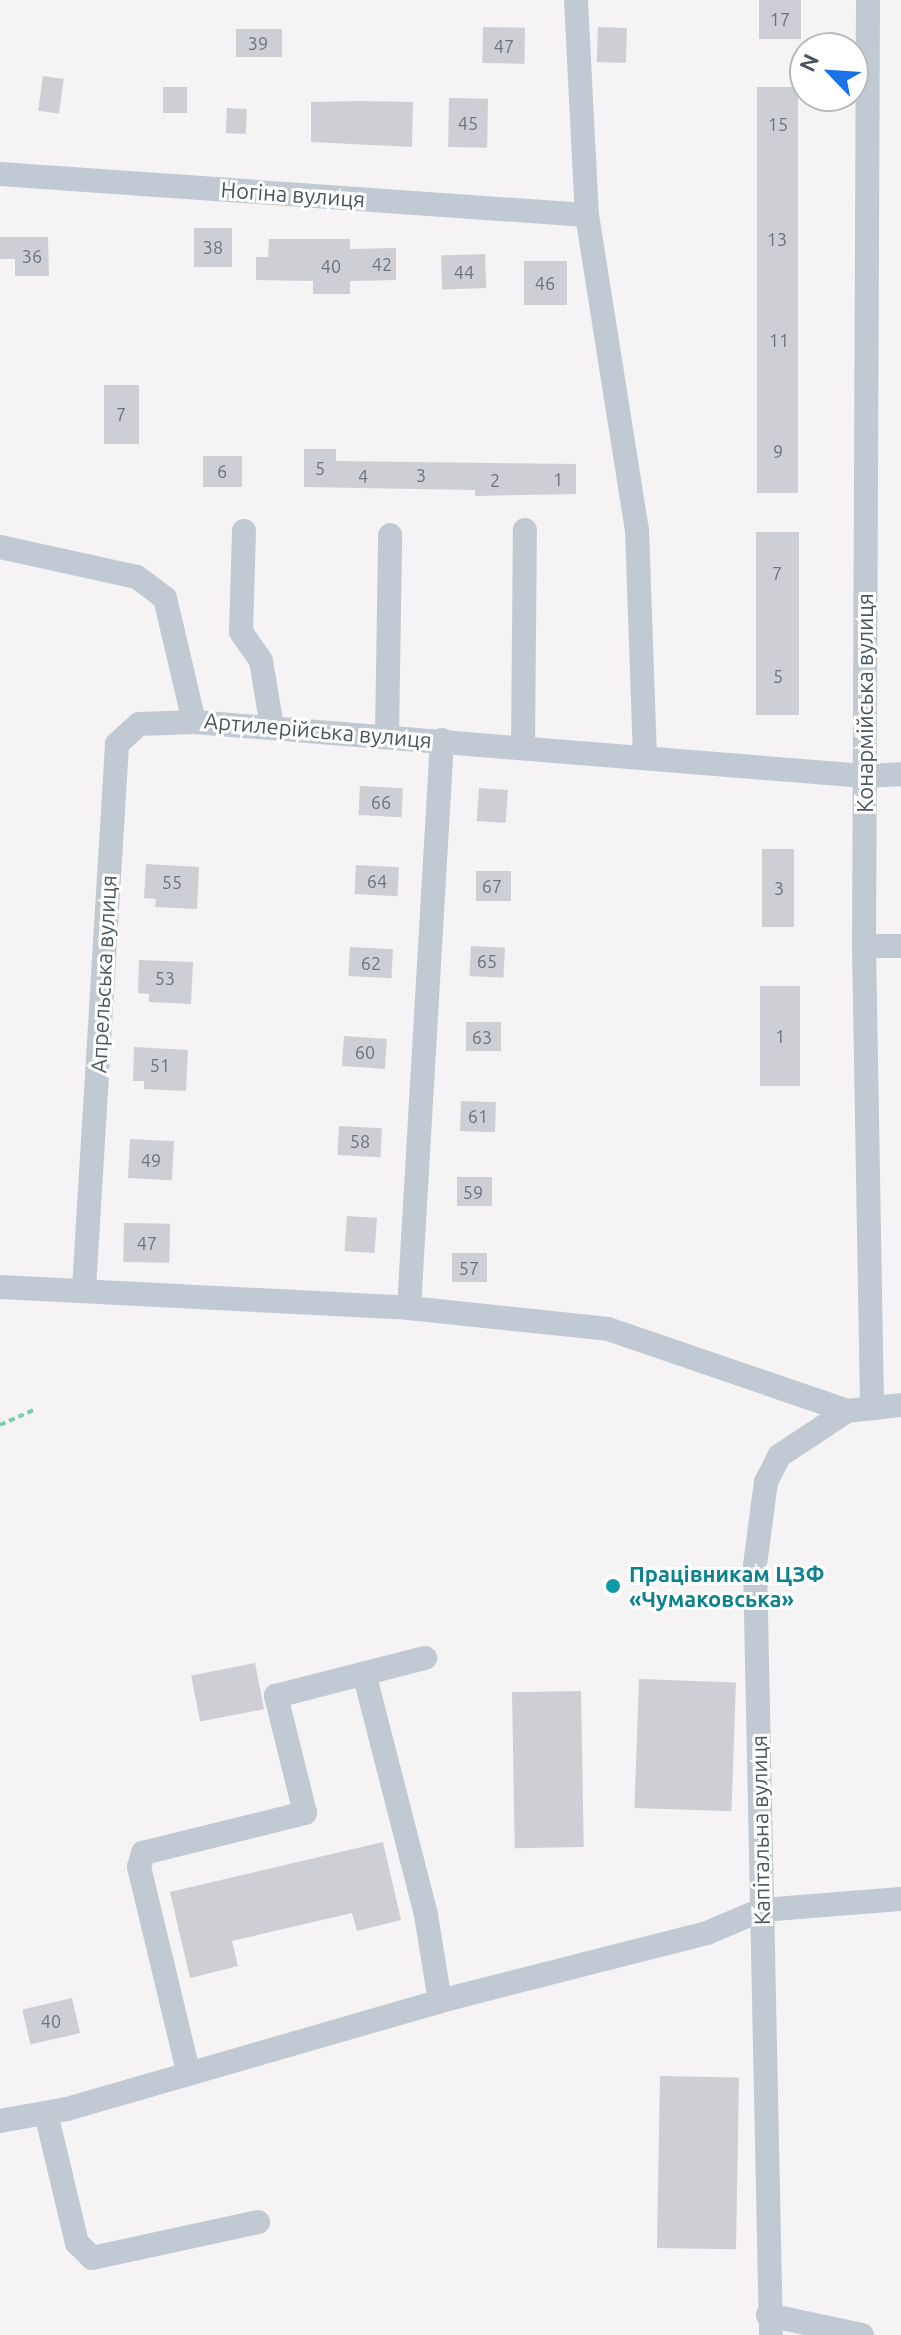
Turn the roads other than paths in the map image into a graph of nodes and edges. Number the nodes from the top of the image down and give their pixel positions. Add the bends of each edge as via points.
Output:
1 (576, 0) edge
2 (868, 0) edge
3 (0, 174) edge
4 (587, 215) junction
5 (525, 530) dead end
6 (244, 531) dead end
7 (390, 535) dead end
8 (0, 547) edge
9 (194, 722) junction
10 (272, 727) junction
11 (387, 736) junction
12 (442, 740) junction
13 (523, 747) junction
14 (645, 756) junction
15 (901, 774) edge
16 (865, 776) junction
17 (864, 946) junction
18 (901, 946) edge
19 (0, 1287) edge
20 (84, 1289) junction
21 (409, 1308) junction
22 (901, 1405) edge
23 (872, 1406) junction
24 (847, 1411) junction
25 (425, 1658) dead end
26 (364, 1673) junction
27 (901, 1899) edge
28 (761, 1910) junction
29 (440, 2001) junction
30 (188, 2071) junction
31 (46, 2113) junction
32 (0, 2121) edge
33 (258, 2222) dead end
34 (769, 2325) edge
35 (862, 2335) edge

1 - 4 street
2 - 16 street, Конармійська вулиця
3 - 4 street, Ногіна вулиця
4 - 14 street via 637,529
5 - 13 street
6 - 10 street via 241,632 261,661
7 - 11 street
8 - 9 street, Артилерійська вулиця via 137,577 165,598
9 - 10 street, Артилерійська вулиця
9 - 20 street, Апрельська вулиця via 139,724 117,744
10 - 11 street, Артилерійська вулиця
11 - 12 street, Артилерійська вулиця
12 - 13 street, Артилерійська вулиця
12 - 21 street
13 - 14 street, Артилерійська вулиця
14 - 16 street, Артилерійська вулиця
15 - 16 street, Артилерійська вулиця
16 - 17 street, Конармійська вулиця
17 - 18 street
17 - 23 street, Конармійська вулиця
19 - 20 street
20 - 21 street
21 - 24 street via 608,1329
22 - 23 street, Капітальна вулиця
23 - 24 street, Капітальна вулиця
24 - 28 street, Капітальна вулиця via 779,1456 766,1482 755,1565
25 - 26 street
26 - 29 street via 426,1915
26 - 30 street via 276,1696 305,1813 143,1853 139,1867
27 - 28 street
28 - 29 street via 707,1933
28 - 34 street, Капітальна вулиця
29 - 30 street
30 - 31 street
31 - 32 street
31 - 33 street via 77,2243 92,2258
34 - 35 street

